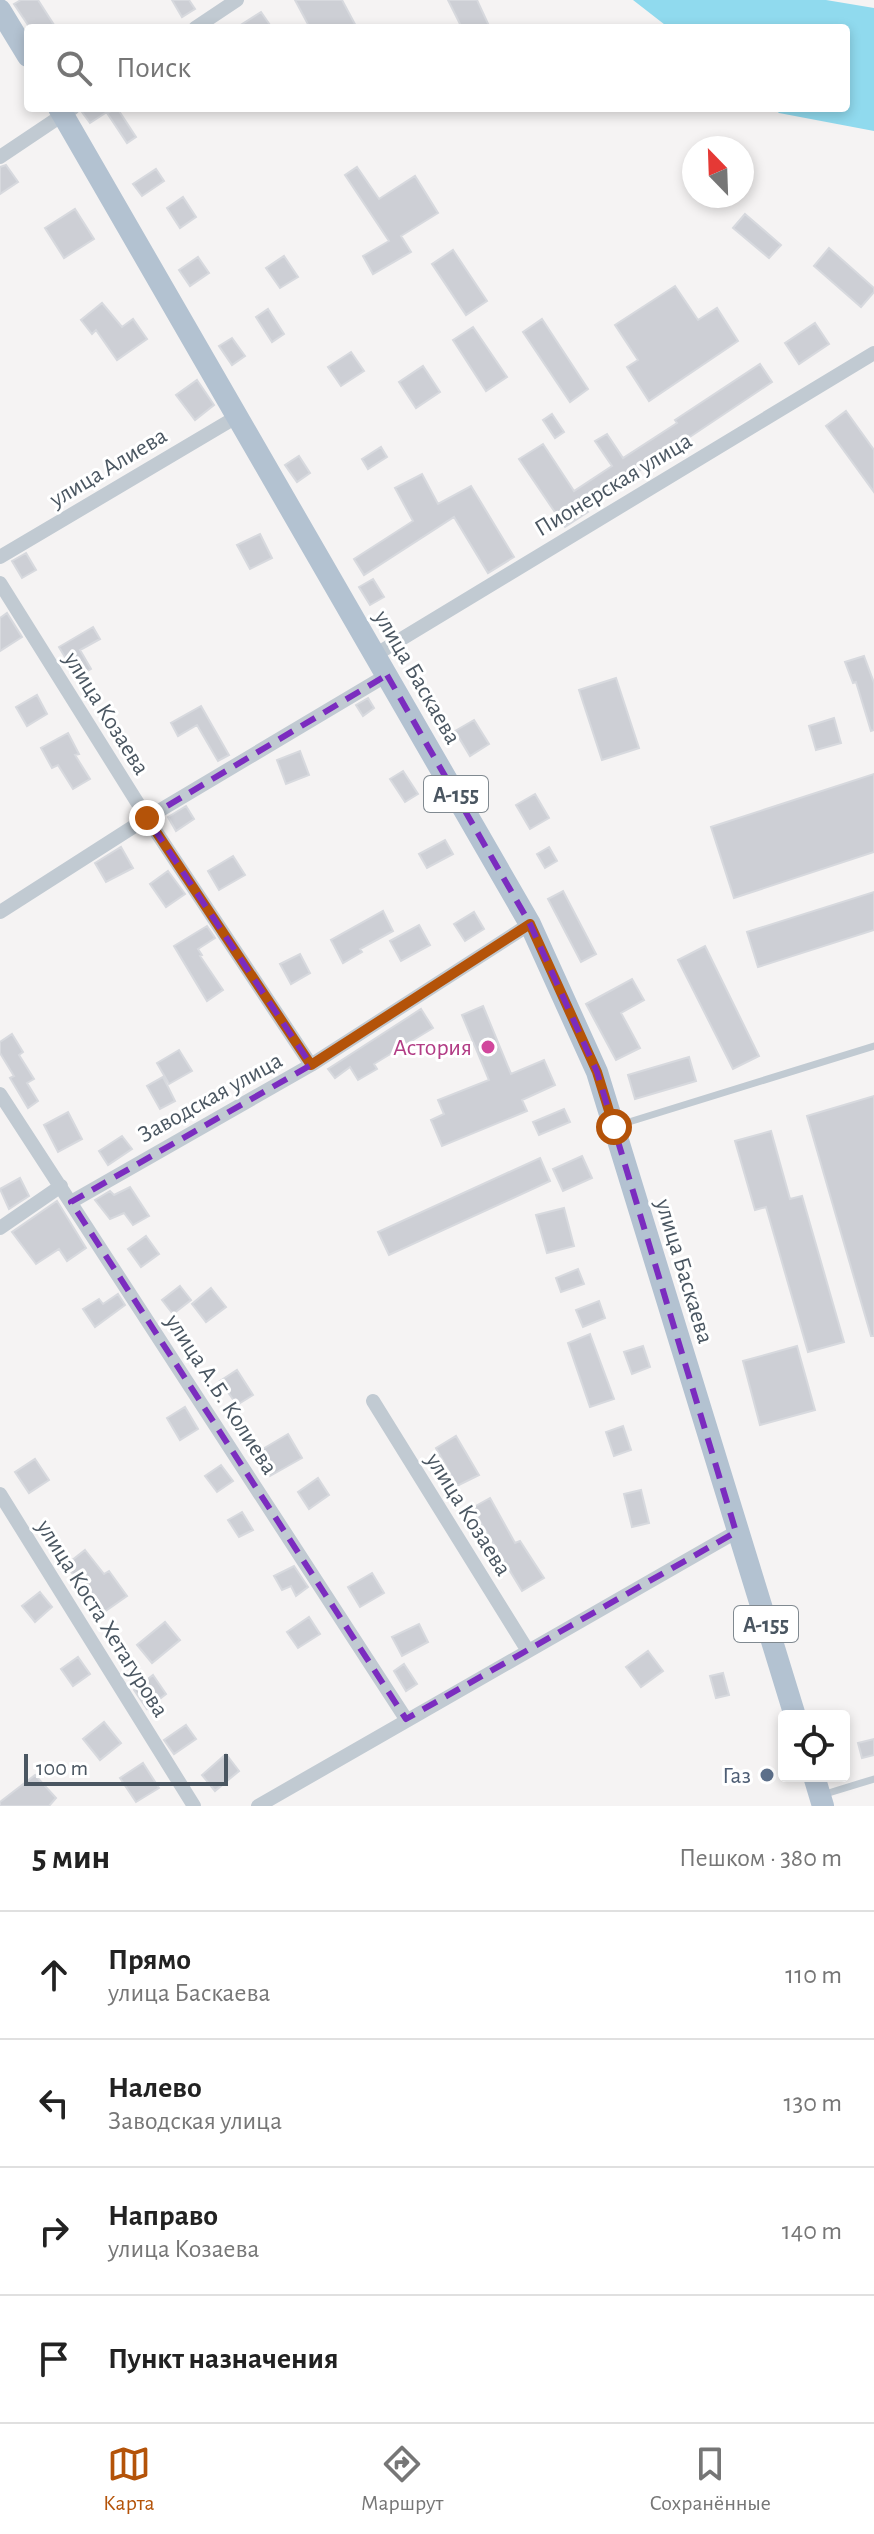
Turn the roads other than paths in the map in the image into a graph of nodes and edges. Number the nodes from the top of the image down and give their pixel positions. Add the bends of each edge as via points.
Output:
1 (237, 0) edge
2 (0, 10) edge
3 (201, 24) edge
4 (24, 49) edge
5 (62, 112) edge
6 (66, 112) edge
7 (0, 157) edge
8 (874, 353) edge
9 (238, 416) junction
10 (0, 557) edge
11 (0, 583) edge
12 (375, 655) junction
13 (387, 675) junction
14 (147, 818) junction
15 (0, 912) edge
16 (530, 924) junction
17 (874, 1046) edge
18 (311, 1065) junction
19 (0, 1094) edge
20 (614, 1127) junction
21 (61, 1186) junction
22 (71, 1202) junction
23 (0, 1228) edge
24 (373, 1401) dead end
25 (0, 1494) edge
26 (736, 1532) junction
27 (528, 1651) junction
28 (793, 1710) edge
29 (406, 1719) junction
30 (874, 1779) edge
31 (819, 1792) edge
32 (194, 1806) edge
33 (258, 1806) edge

1 - 3 street
2 - 4 main road
5 - 7 street
6 - 9 main road, улица Баскаева / А-155
8 - 12 street, Пионерская улица
9 - 10 street, улица Алиева
9 - 12 main road, улица Баскаева / А-155
11 - 14 street, улица Козаева
12 - 13 main road, улица Баскаева / А-155
13 - 14 street
13 - 16 main road, улица Баскаева / А-155
14 - 15 street
14 - 18 street, улица Козаева
16 - 18 street, Заводская улица
16 - 20 main road, улица Баскаева / А-155 via 597,1072
17 - 20 lane
18 - 22 street, Заводская улица
19 - 21 street, улица А.Б. Колиева
20 - 26 main road, улица Баскаева / А-155
21 - 22 street, улица А.Б. Колиева
21 - 23 street
22 - 29 street, улица А.Б. Колиева
24 - 27 street, улица Козаева
25 - 32 street, улица Коста Хетагурова
26 - 27 street
26 - 28 main road, А-155
27 - 29 street
29 - 33 street
30 - 31 lane

